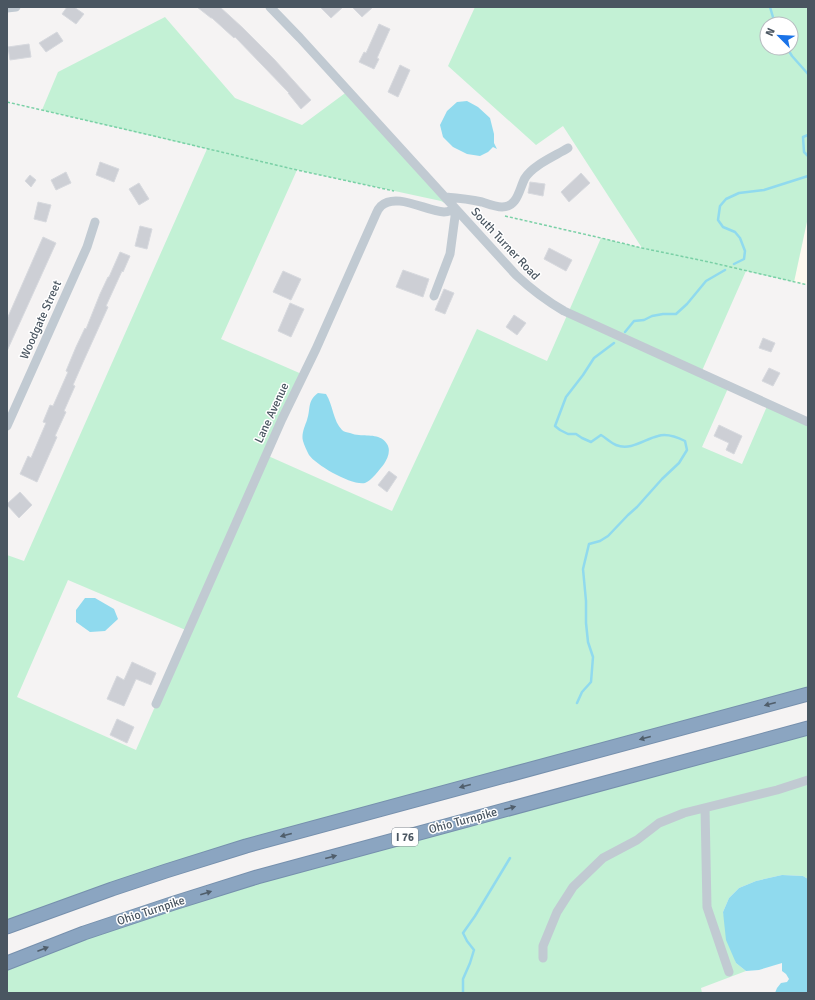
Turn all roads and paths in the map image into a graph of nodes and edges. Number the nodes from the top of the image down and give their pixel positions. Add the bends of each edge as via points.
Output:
1 (16, 7) edge
2 (270, 7) edge
3 (7, 8) edge
4 (7, 102) edge
5 (568, 148) dead end
6 (396, 192) dead end
7 (445, 197) junction
8 (456, 209) junction
9 (505, 216) dead end
10 (95, 222) dead end
11 (808, 285) edge
12 (434, 296) dead end
13 (808, 422) edge
14 (7, 426) edge
15 (808, 694) edge
16 (156, 704) dead end
17 (808, 728) edge
18 (808, 780) edge
19 (705, 808) junction
20 (7, 927) edge
21 (543, 958) dead end
22 (7, 963) edge
23 (728, 972) dead end

1 - 3 street
2 - 7 street, South Turner Road
4 - 6 path
5 - 7 street via 530,171 510,206 502,207
7 - 8 street, South Turner Road
8 - 12 street via 450,254
8 - 13 street, South Turner Road via 516,275 549,302 615,335
8 - 16 street, Lane Avenue via 436,211 402,201 388,202 379,208
9 - 11 path
10 - 14 street, Woodgate Street via 87,247
15 -> 20 highway via 246,846 112,889
22 -> 17 highway, Ohio Turnpike / I 76 via 84,933 257,877
18 - 19 street
19 - 21 street via 659,823 637,840 603,858 573,886 557,912 543,946
19 - 23 street via 707,907

